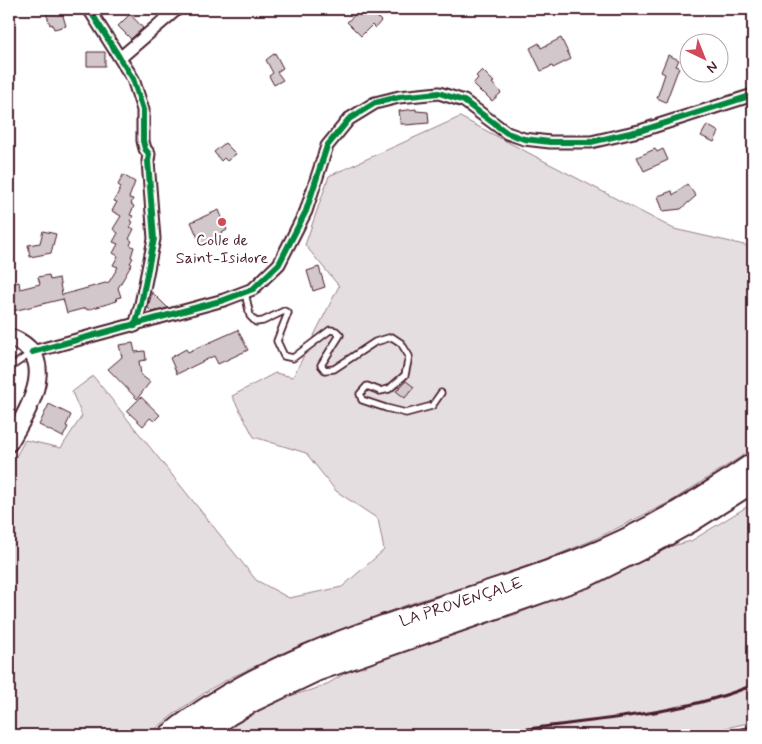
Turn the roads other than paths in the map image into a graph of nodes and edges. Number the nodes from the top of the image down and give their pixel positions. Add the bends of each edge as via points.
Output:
1 (89, 9) edge
2 (177, 9) edge
3 (120, 58) junction
4 (753, 95) edge
5 (245, 292) junction
6 (135, 326) junction
7 (9, 337) edge
8 (32, 352) junction
9 (9, 368) edge
10 (442, 393) dead end
11 (9, 443) edge
12 (753, 464) edge
13 (753, 482) edge
14 (753, 730) edge
15 (170, 735) edge
16 (199, 735) edge
17 (727, 735) edge

1 - 3 street
2 - 3 street
3 - 6 street via 133,79 143,110 144,149 150,154 154,239
4 - 5 street via 643,130 591,142 524,139 507,133 464,101 440,93 399,96 375,103 349,119 327,146 306,212 279,264 253,289
5 - 6 street
5 - 10 lane via 250,316 256,322 284,311 288,313 277,341 284,356 293,358 330,330 336,331 340,335 321,365 325,370 334,369 376,342 392,337 401,343 409,356 405,375 389,389 380,391 367,386 360,394 362,400 406,413 432,406
6 - 8 street
7 - 8 street
8 - 9 lane
8 - 11 street via 39,371 38,380
12 - 15 highway, LA PROVENÇALE via 642,531 576,561 365,634 272,672 225,697
13 - 16 highway, LA PROVENÇALE via 691,521 584,577 317,670 254,700
14 - 17 lane

